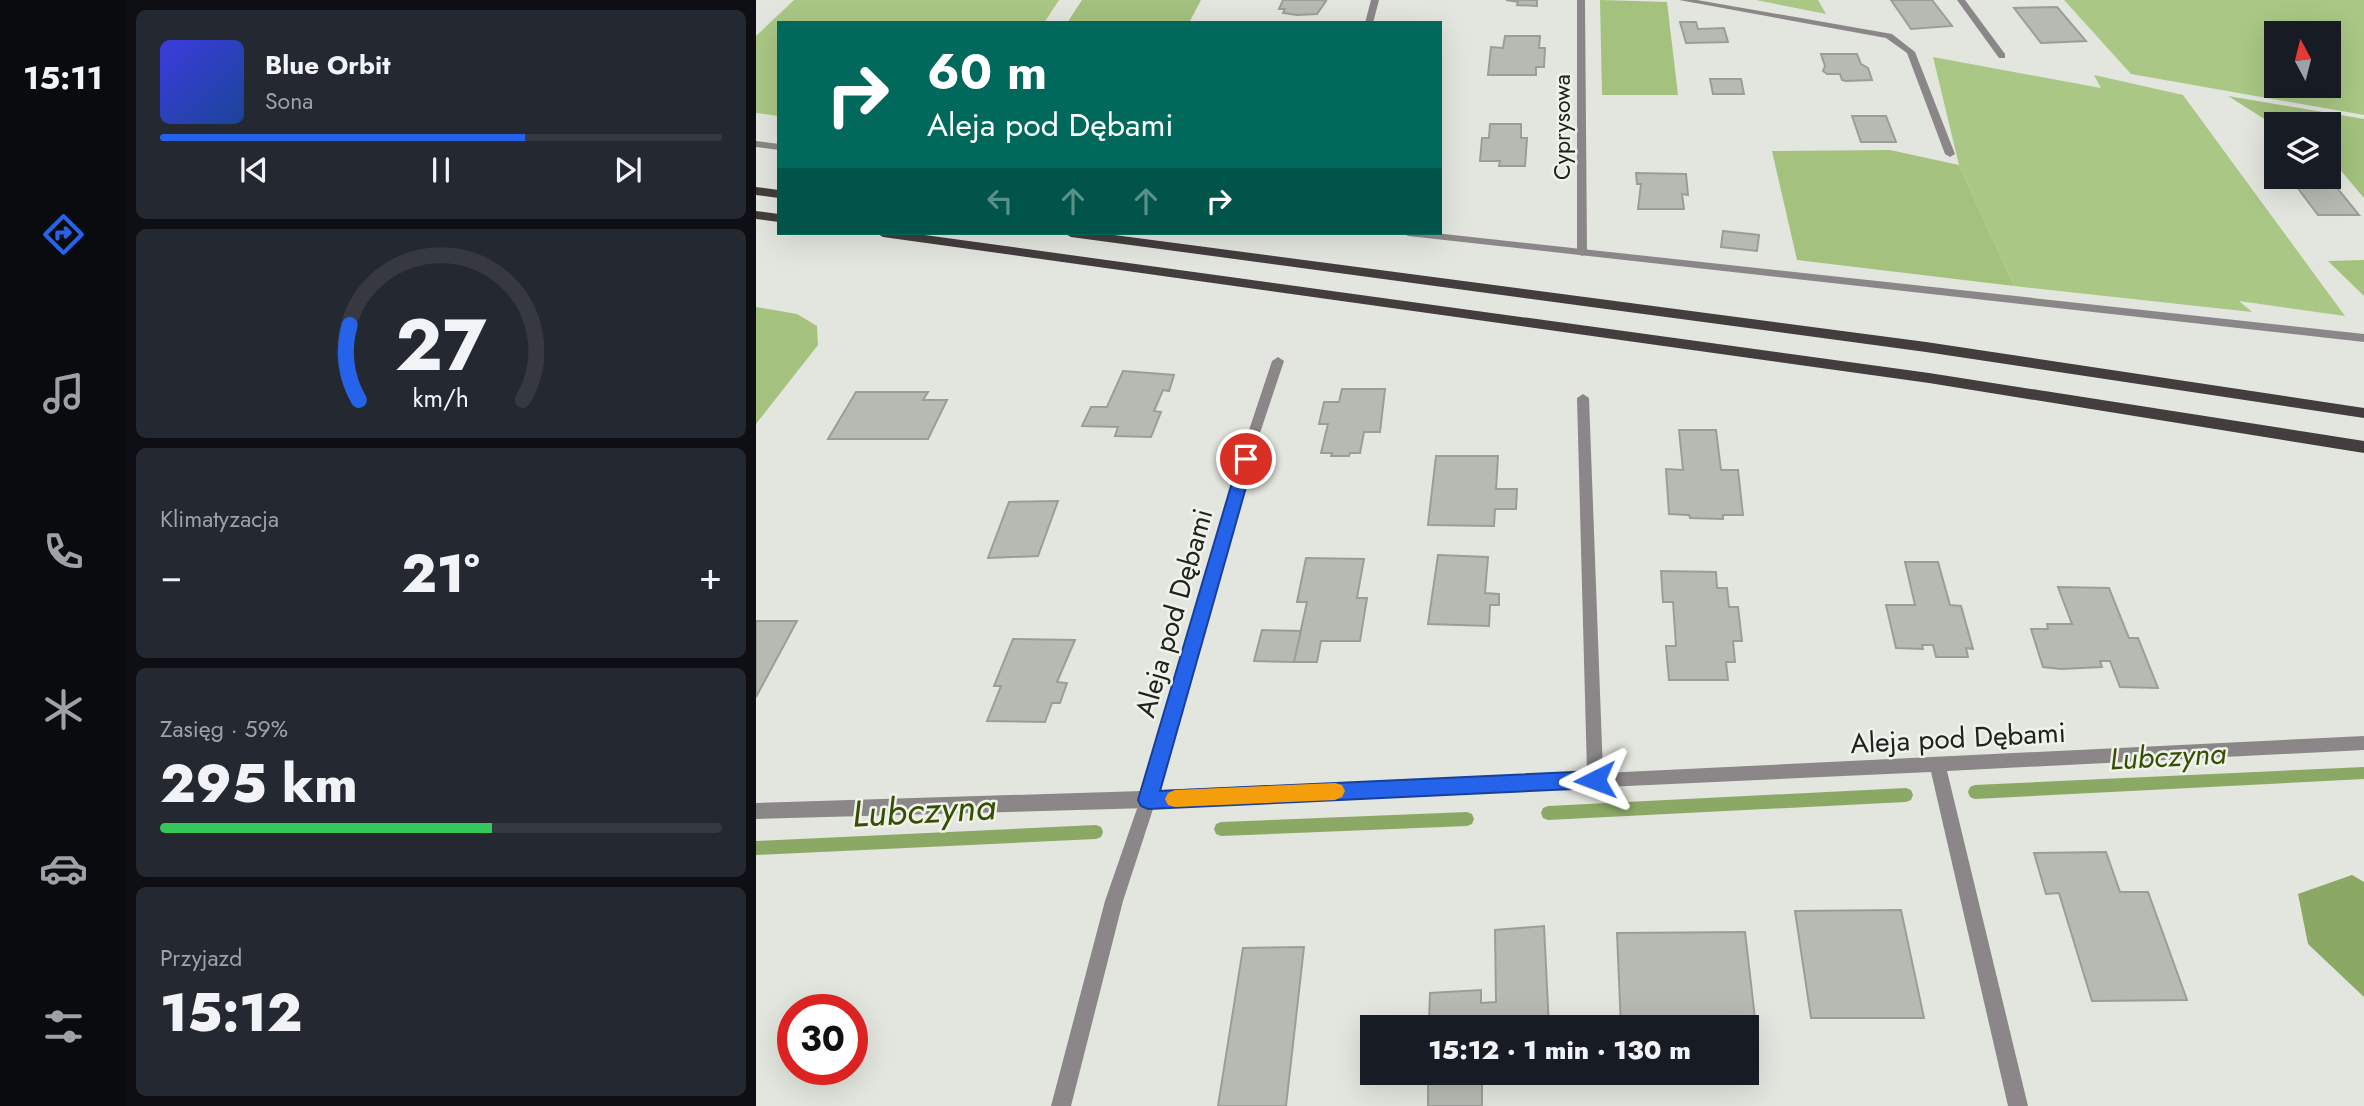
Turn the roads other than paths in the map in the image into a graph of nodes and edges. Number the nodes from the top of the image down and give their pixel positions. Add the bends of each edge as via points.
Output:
1 (1375, 0) edge
2 (1581, 0) edge
3 (1683, 0) edge
4 (1961, 0) edge
5 (1370, 21) edge
6 (2002, 56) dead end
7 (756, 144) edge
8 (777, 147) edge
9 (1950, 154) dead end
10 (756, 191) edge
11 (777, 194) edge
12 (756, 215) edge
13 (777, 218) edge
14 (897, 235) edge
15 (1086, 235) edge
16 (1425, 235) edge
17 (1582, 253) junction
18 (2364, 338) edge
19 (1278, 361) dead end
20 (1583, 398) dead end
21 (2364, 413) edge
22 (2364, 447) edge
23 (2364, 743) edge
24 (1938, 766) junction
25 (1595, 780) junction
26 (1148, 800) junction
27 (756, 811) edge
28 (1061, 1106) edge
29 (2018, 1106) edge

1 - 5 street
2 - 17 street, Cyprysowa
3 - 9 street via 1889,36 1911,52
4 - 6 street
7 - 8 street
10 - 11 main road
12 - 13 main road
14 - 22 main road via 1942,380
15 - 21 main road via 1913,345
16 - 17 street
17 - 18 street
19 - 26 street, Aleja pod Dębami
20 - 25 street
23 - 24 street, Aleja pod Dębami
24 - 25 street, Aleja pod Dębami
24 - 29 street
25 - 26 street, Aleja pod Dębami
26 - 27 street, Aleja pod Dębami
26 - 28 street via 1114,901

